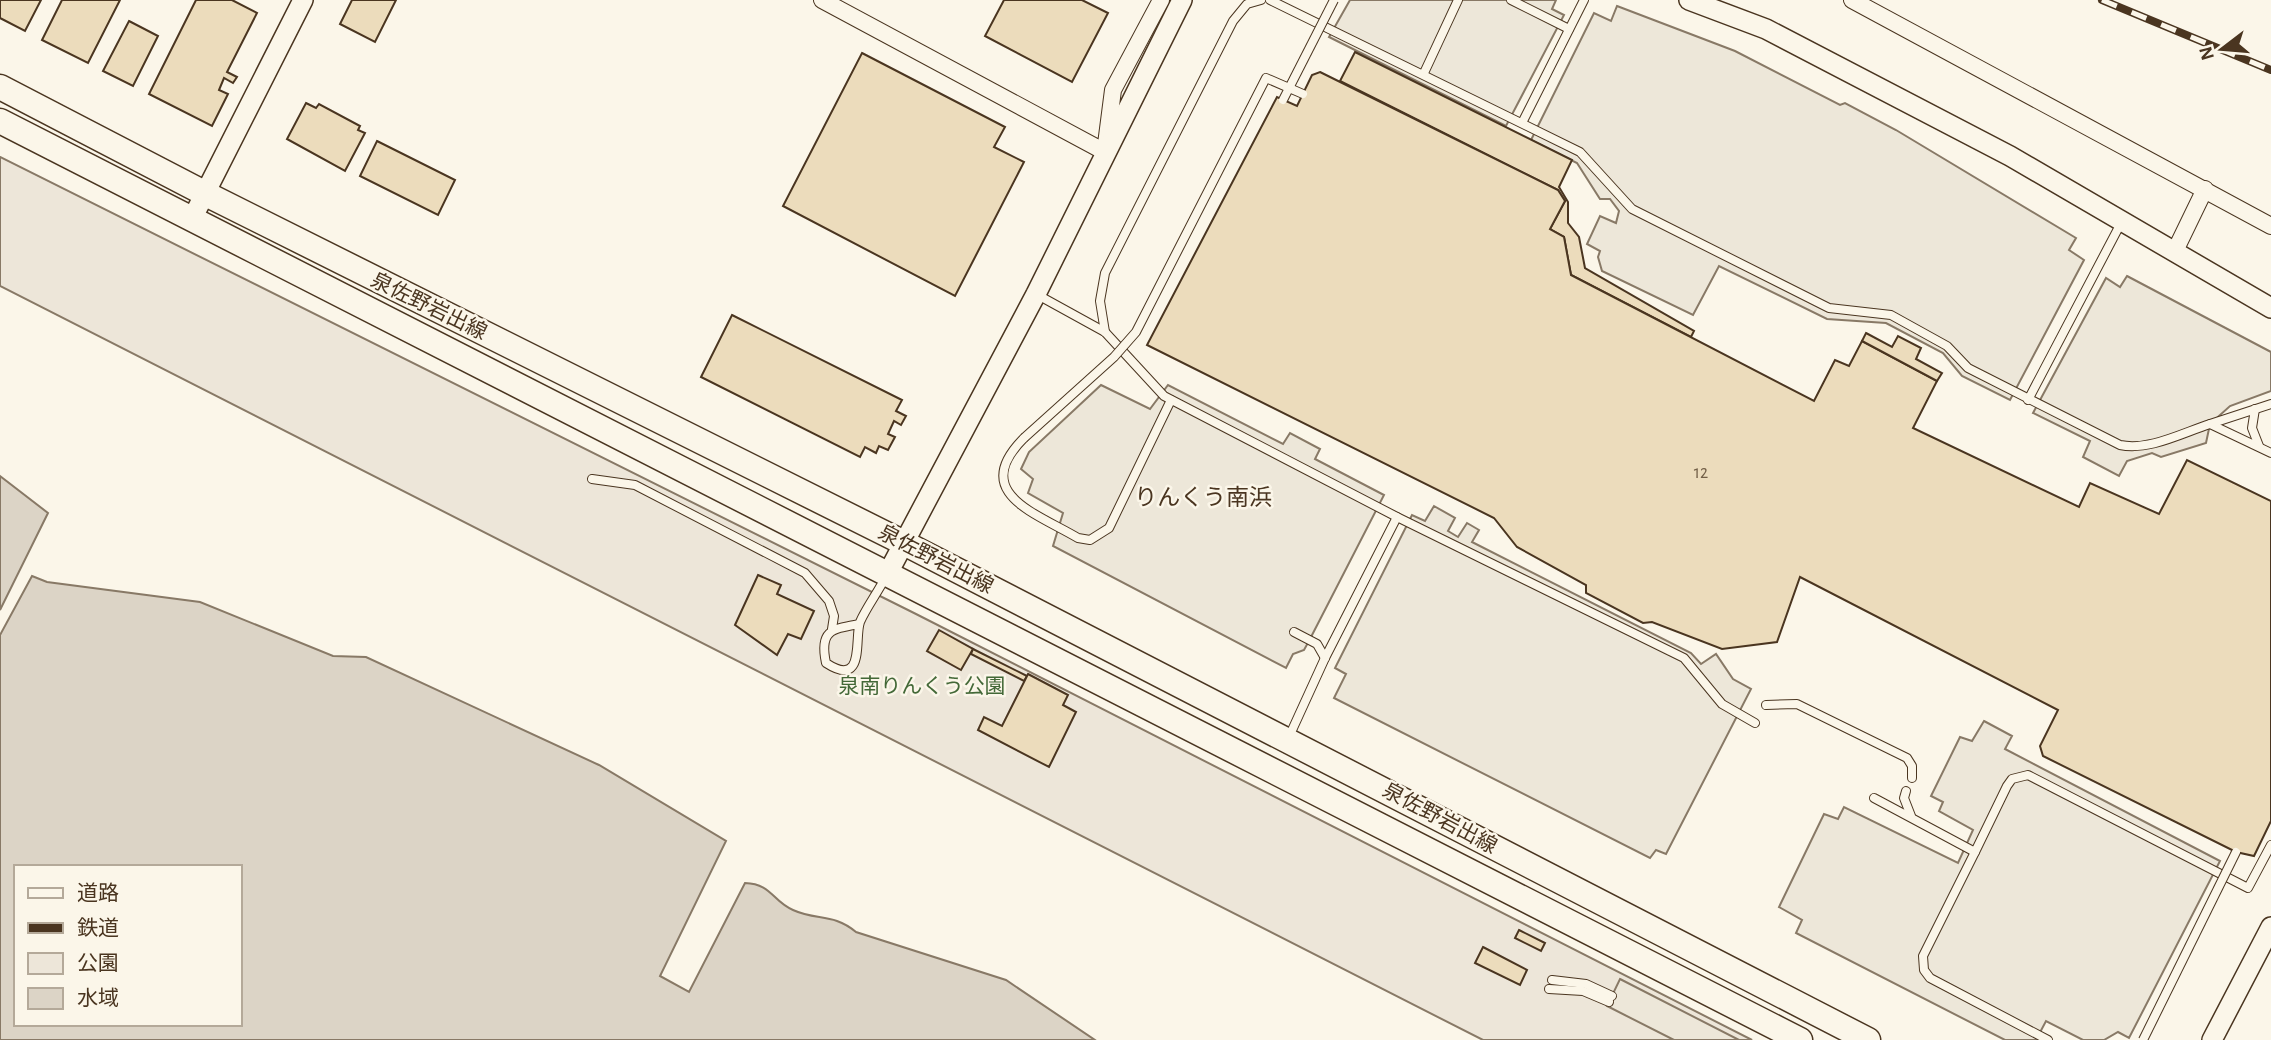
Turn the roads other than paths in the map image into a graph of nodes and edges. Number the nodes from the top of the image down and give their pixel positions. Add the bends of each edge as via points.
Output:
1 (303, 0) edge
2 (822, 0) edge
3 (1161, 0) edge
4 (1182, 0) edge
5 (1261, 0) edge
6 (1270, 0) edge
7 (1334, 0) edge
8 (1458, 0) edge
9 (1511, 0) edge
10 (1584, 0) edge
11 (1689, 0) edge
12 (1852, 0) edge
13 (1294, 4) edge
14 (1569, 29) junction
15 (1424, 73) junction
16 (0, 87) edge
17 (1303, 94) dead end
18 (1283, 100) dead end
19 (0, 121) edge
20 (1523, 121) junction
21 (1105, 152) junction
22 (2205, 189) junction
23 (204, 193) junction
24 (192, 219) junction
25 (2121, 222) junction
26 (2271, 226) edge
27 (2175, 251) junction
28 (1036, 294) junction
29 (2271, 309) edge
30 (1105, 332) junction
31 (1171, 400) junction
32 (2028, 400) junction
33 (2271, 404) edge
34 (2255, 409) junction
35 (2210, 424) junction
36 (2261, 448) junction
37 (2271, 453) edge
38 (592, 479) dead end
39 (1397, 517) junction
40 (906, 544) junction
41 (888, 573) junction
42 (859, 624) junction
43 (832, 629) junction
44 (1294, 632) dead end
45 (1325, 658) junction
46 (1766, 705) dead end
47 (1755, 723) dead end
48 (1288, 739) junction
49 (1912, 778) dead end
50 (1906, 791) dead end
51 (1874, 798) dead end
52 (1913, 819) junction
53 (2271, 845) edge
54 (1975, 852) junction
55 (2236, 852) dead end
56 (2271, 927) edge
57 (1552, 980) dead end
58 (1549, 989) dead end
59 (1800, 1040) edge
60 (1868, 1040) edge
61 (2048, 1040) edge
62 (2143, 1040) edge
63 (2213, 1040) edge

1 - 23 street
2 - 21 street
3 - 21 street via 1113,90
4 - 21 street
5 - 30 lane via 1247,4 1233,21 1105,273 1100,301
6 - 13 lane
7 - 18 lane, bridge
8 - 15 lane
9 - 14 lane
10 - 14 lane
11 - 25 street via 1766,29 2010,156
12 - 22 street
13 - 15 lane
14 - 20 lane
15 - 20 lane
16 - 23 main road, 泉佐野岩出線
17 - 31 lane, bridge via 1266,78 1136,332 1006,456 1004,484 1012,499 1078,538 1090,540 1109,528
19 - 24 main road, 泉佐野岩出線
20 - 32 lane via 1580,152 1629,206 1829,308 1891,316 1947,346 1968,368
21 - 28 street
22 - 26 street
22 - 27 street
23 - 24 street
23 - 40 main road, 泉佐野岩出線
24 - 41 main road, 泉佐野岩出線
25 - 27 street
25 - 32 lane
27 - 29 street
28 - 30 lane
28 - 40 street
30 - 31 lane
31 - 39 lane
32 - 35 lane via 2133,448
33 - 34 lane
34 - 35 lane
34 - 36 lane via 2252,428
35 - 36 lane
36 - 37 lane
38 - 43 lane via 635,485 805,573 829,601
39 - 45 lane
39 - 47 lane via 1684,658 1722,704
40 - 41 street
40 - 48 main road, 泉佐野岩出線
41 - 42 lane
41 - 59 main road, 泉佐野岩出線
42 - 43 lane
42 - 43 lane via 856,663 846,669 826,663 823,645
44 - 45 lane via 1317,644
45 - 48 lane
46 - 49 lane via 1797,704 1907,758
48 - 60 main road, 泉佐野岩出線
50 - 52 lane via 1906,809
51 - 52 lane
52 - 54 lane
53 - 54 lane via 2248,888 2028,775 2012,779 2007,786
54 - 61 lane via 1923,956 1924,970 1930,978
55 - 62 lane, bridge
56 - 63 street
57 - 58 lane via 1586,984 1610,999 1583,991

